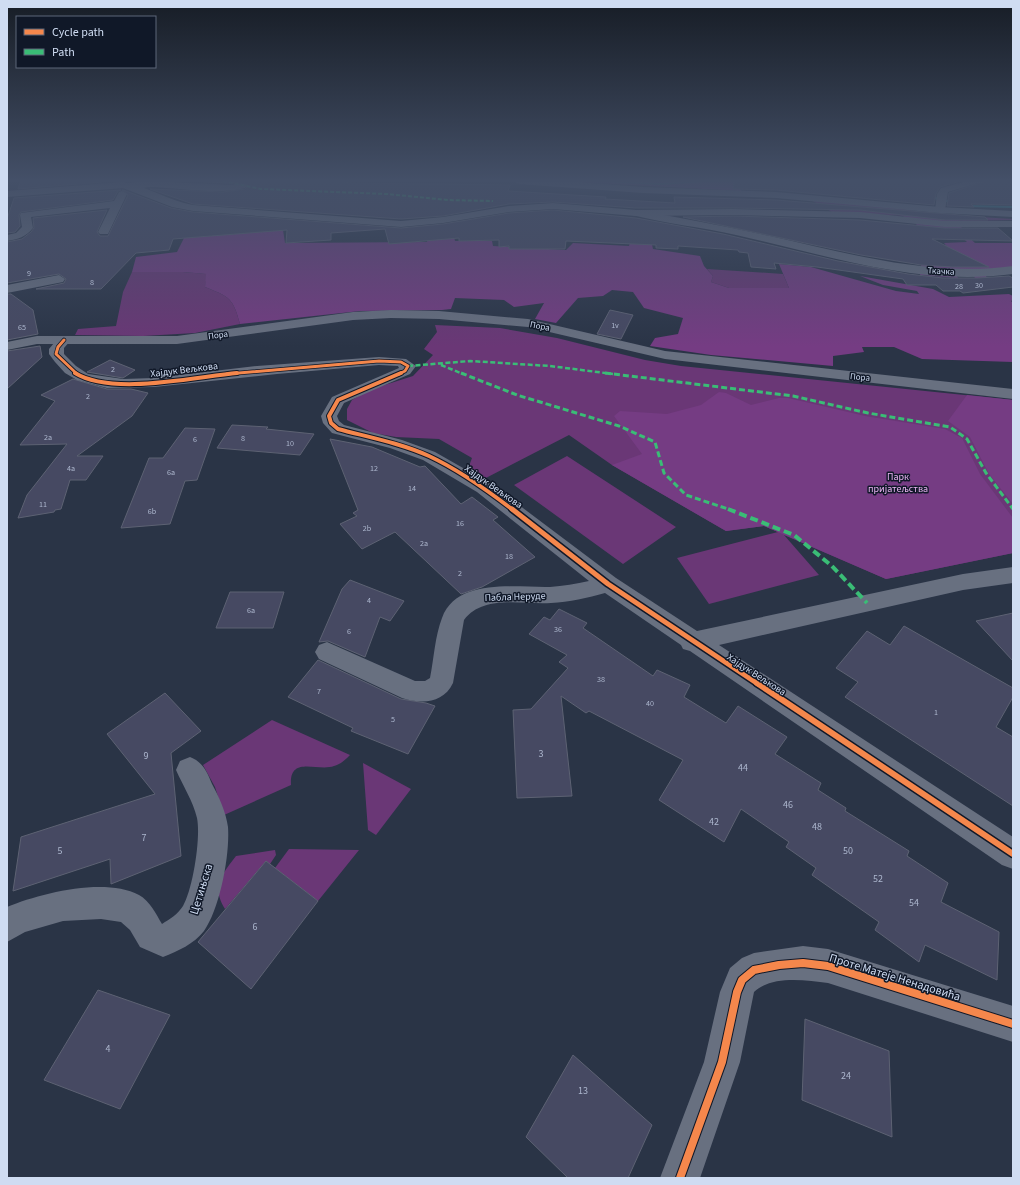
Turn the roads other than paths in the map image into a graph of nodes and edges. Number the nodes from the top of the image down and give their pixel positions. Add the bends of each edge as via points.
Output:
1 (757, 236) edge
2 (1013, 270) edge
3 (59, 279) dead end
4 (7, 289) edge
5 (64, 340) junction
6 (7, 346) edge
7 (1013, 394) edge
8 (1013, 575) edge
9 (608, 584) junction
10 (691, 642) junction
11 (327, 652) dead end
12 (190, 770) dead end
13 (1013, 854) edge
14 (7, 926) edge
15 (1013, 1024) edge
16 (680, 1178) edge

1 - 2 street, Ткачка via 886,266 938,272 991,273
3 - 4 street
5 - 6 street, Пора via 37,340
5 - 7 street, Пора via 176,340 353,316 439,315 534,324 665,355
5 - 9 street, Хајдук Вељкова via 56,352 71,371 109,383 154,382 379,361 401,362 408,366 405,370 338,400 328,416 331,423 338,429 403,446 453,468 484,488
8 - 10 street via 963,582
9 - 10 street, Хајдук Вељкова
9 - 11 street, Пабла Неруде via 570,593 506,595 479,598 466,603 458,609 453,618 440,683 428,692 410,690
10 - 13 street, Хајдук Вељкова
12 - 14 street, Цетињска via 204,795 213,827 211,857 194,917 179,933 163,941 151,936 141,919 129,907 101,903 63,905 17,919
15 - 16 street, Проте Матеје Ненадовића via 828,966 779,964 754,970 742,980 737,992 722,1062

